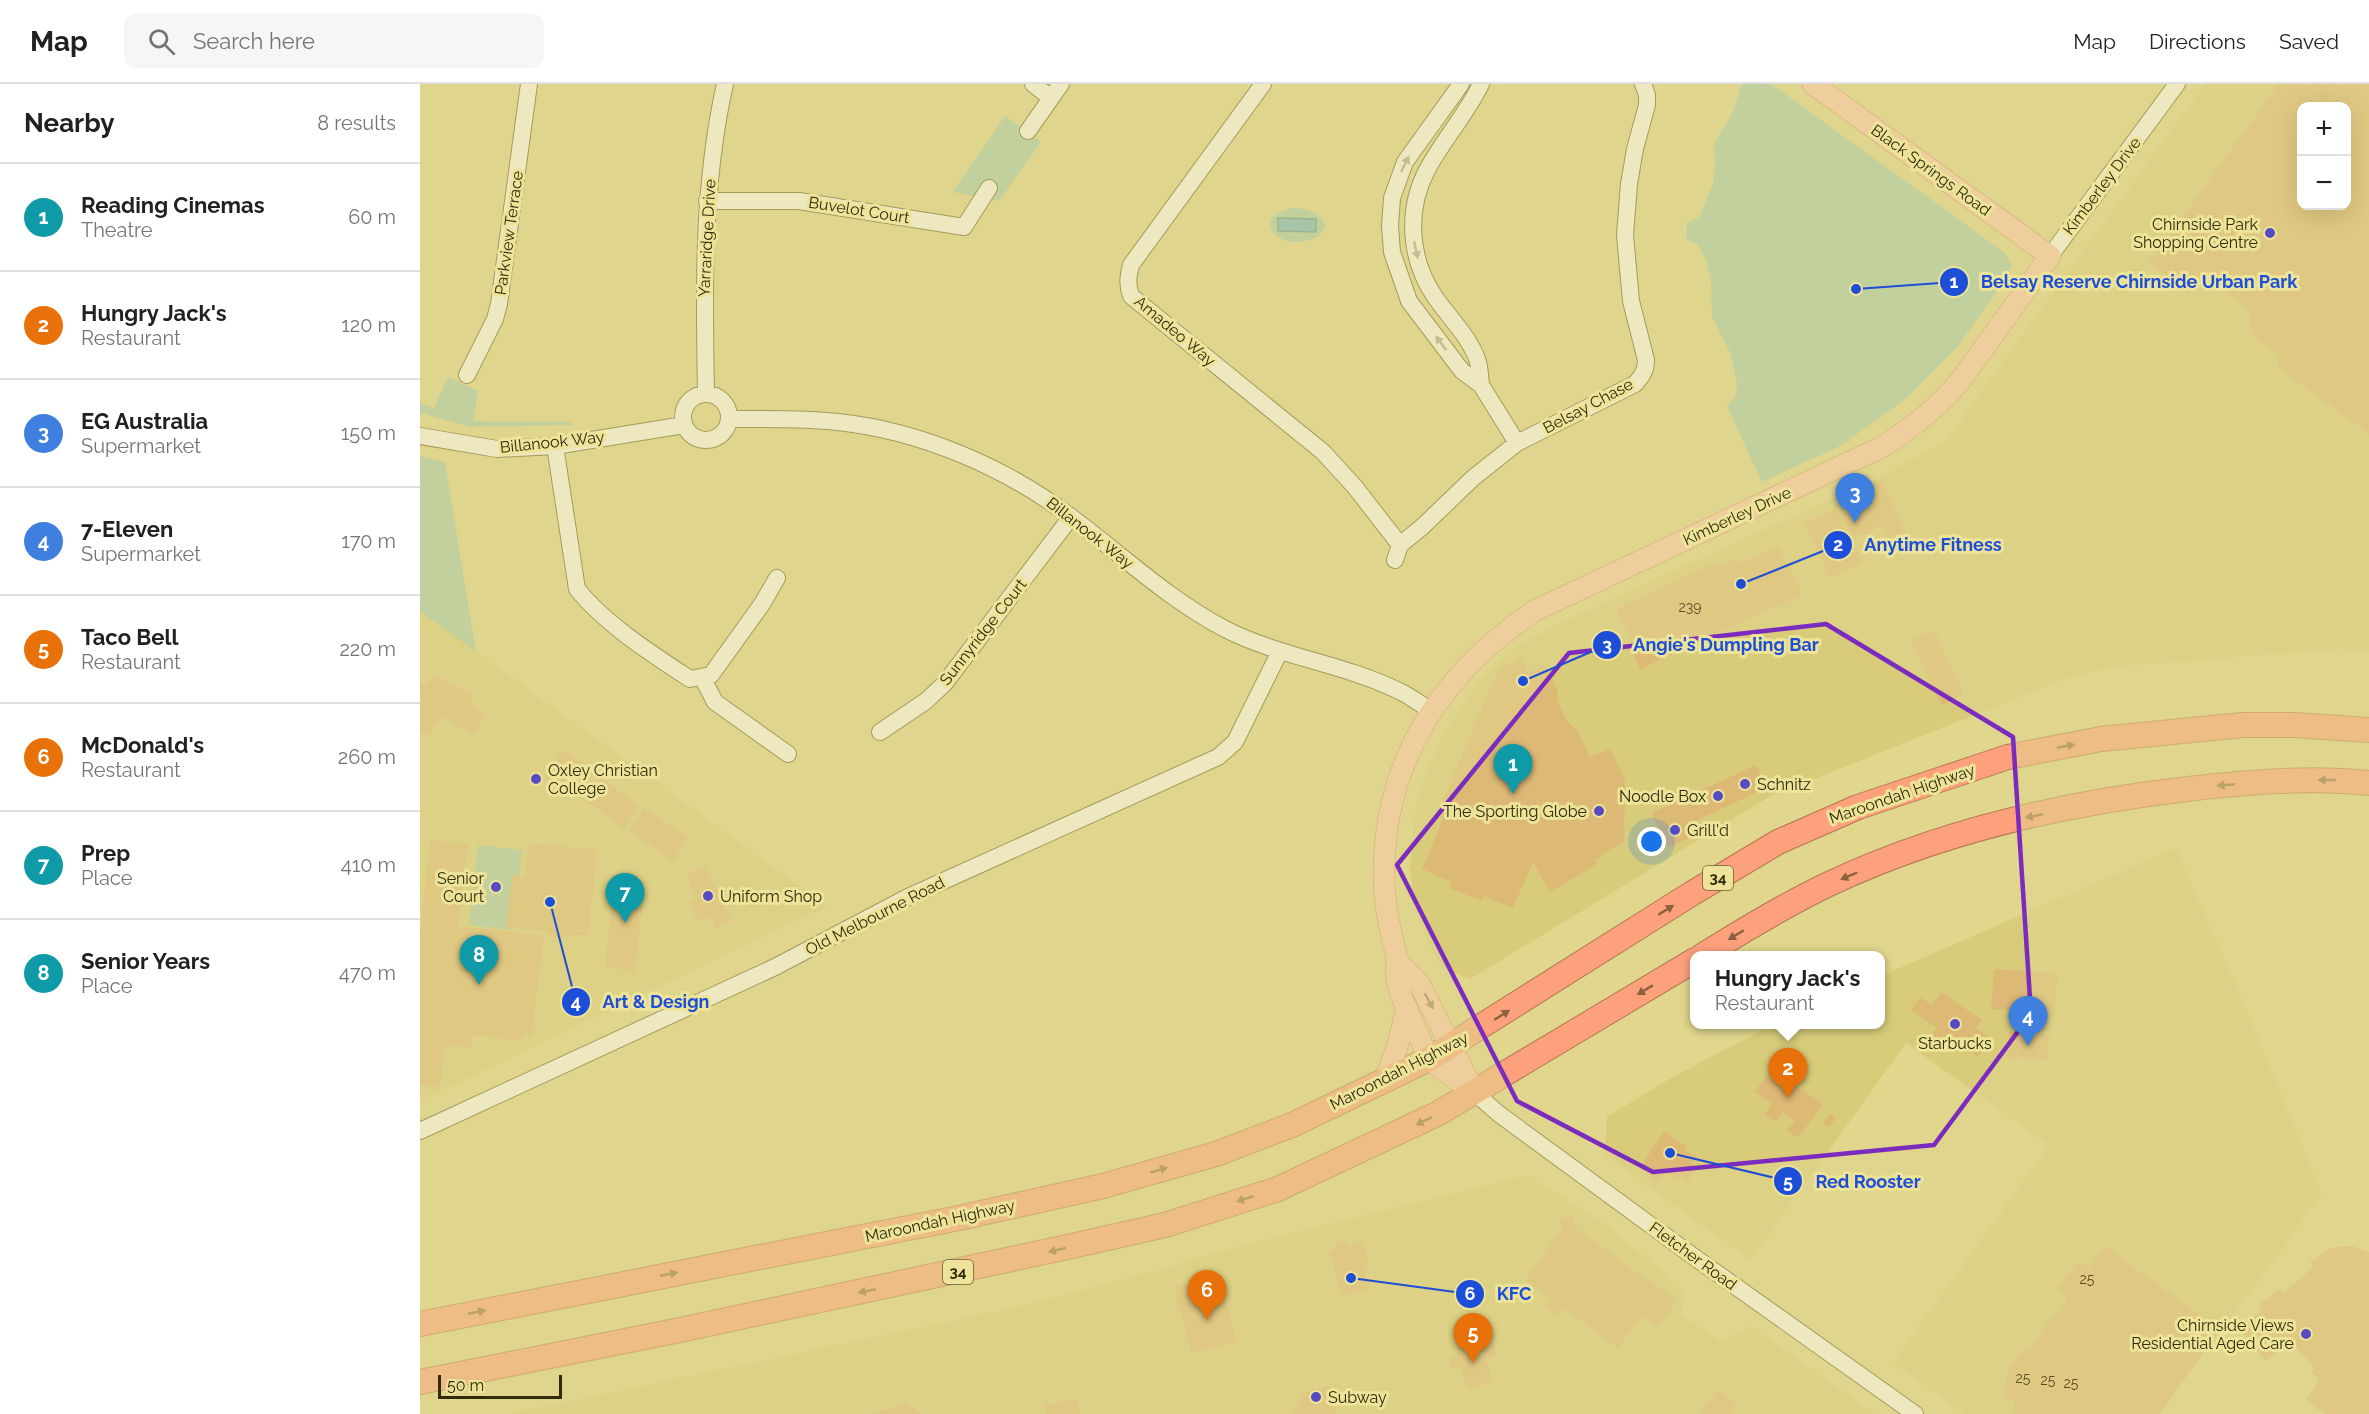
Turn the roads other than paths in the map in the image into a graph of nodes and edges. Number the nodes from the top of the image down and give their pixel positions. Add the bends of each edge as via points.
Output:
1 (529, 84) edge
2 (725, 84) edge
3 (1033, 84) edge
4 (1263, 84) edge
5 (1461, 84) edge
6 (1481, 84) edge
7 (1643, 84) edge
8 (1813, 84) edge
9 (2177, 84) edge
10 (1056, 91) edge
11 (1028, 131) dead end
12 (989, 189) dead end
13 (708, 201) junction
14 (2050, 256) junction
15 (467, 375) dead end
16 (1481, 385) junction
17 (706, 394) junction
18 (730, 419) junction
19 (684, 425) junction
20 (420, 436) edge
21 (1517, 443) junction
22 (555, 446) junction
23 (1071, 517) junction
24 (1397, 553) joint
25 (777, 578) dead end
26 (1280, 651) junction
27 (702, 677) junction
28 (1430, 710) junction
29 (2369, 730) edge
30 (880, 732) dead end
31 (788, 754) dead end
32 (2369, 783) edge
33 (1710, 951) edge
34 (1398, 962) junction
35 (1690, 963) edge
36 (1407, 1008) junction
37 (1452, 1046) junction
38 (1429, 1059) junction
39 (1386, 1080) junction
40 (1475, 1093) junction
41 (420, 1131) edge
42 (420, 1324) edge
43 (420, 1382) edge
44 (1915, 1414) edge

1 - 15 street, Parkview Terrace via 500,304
2 - 13 street, Yarraridge Drive
3 - 10 street
4 - 24 street, Amadeo Way via 1131,265 1128,288 1131,296 1323,452 1355,487
16 -> 5 street via 1462,371 1409,301 1396,269 1390,233 1392,198 1405,162
6 -> 16 street via 1428,169 1417,195 1413,224 1422,273 1432,294 1471,346
7 - 21 street, Belsay Chase via 1647,105 1635,149 1625,235 1631,301 1646,368 1635,384
8 - 14 main road, Black Springs Road
9 - 14 street, Kimberley Drive
10 - 11 street
12 - 13 street, Buvelot Court via 964,227 799,201
13 - 17 street, Yarraridge Drive
14 - 28 main road, Kimberley Drive via 1960,381 1921,422 1884,446 1534,612 1474,657
16 - 21 street
17 - 18 street via 726,404
17 - 19 street via 687,404
18 - 19 street via 724,433 709,441 694,437
18 - 23 street, Billanook Way via 838,422 936,445 1042,496
19 - 22 street, Billanook Way
20 - 22 street, Billanook Way via 497,449
21 - 24 street, Belsay Chase via 1473,478
22 - 27 street via 577,589 591,606 663,662 690,679
23 - 26 street, Billanook Way via 1196,612 1226,630
23 - 30 street, Sunnyridge Court via 945,683
25 - 27 street via 711,675
26 - 28 street, Billanook Way via 1363,676
26 - 41 street, Old Melbourne Road via 1235,741 1218,757 908,897 774,967
27 - 31 street via 716,702
28 - 34 main road, Kimberley Drive via 1407,755 1385,838 1388,920
37 -> 29 highway, Maroondah Highway / 34 via 1778,842 1858,807 2008,757 2101,739 2243,725
32 -> 33 highway via 2285,780 2211,786 2122,797 1992,825 1934,842 1828,885 1770,914
34 - 36 main road, Kimberley Drive via 1397,984
34 -> 37 main road via 1419,983
35 -> 40 highway, 34
36 - 38 main road, Kimberley Drive
36 - 39 main road
37 - 38 highway, Maroondah Highway / 34
37 - 40 main road
38 - 39 highway, Maroondah Highway / 34
38 - 40 main road
42 -> 39 highway, Maroondah Highway / 34 via 1103,1186 1216,1154 1292,1125
40 -> 43 highway, 34 via 1278,1189 1165,1225 948,1274
40 - 44 street, Fletcher Road via 1690,1254

